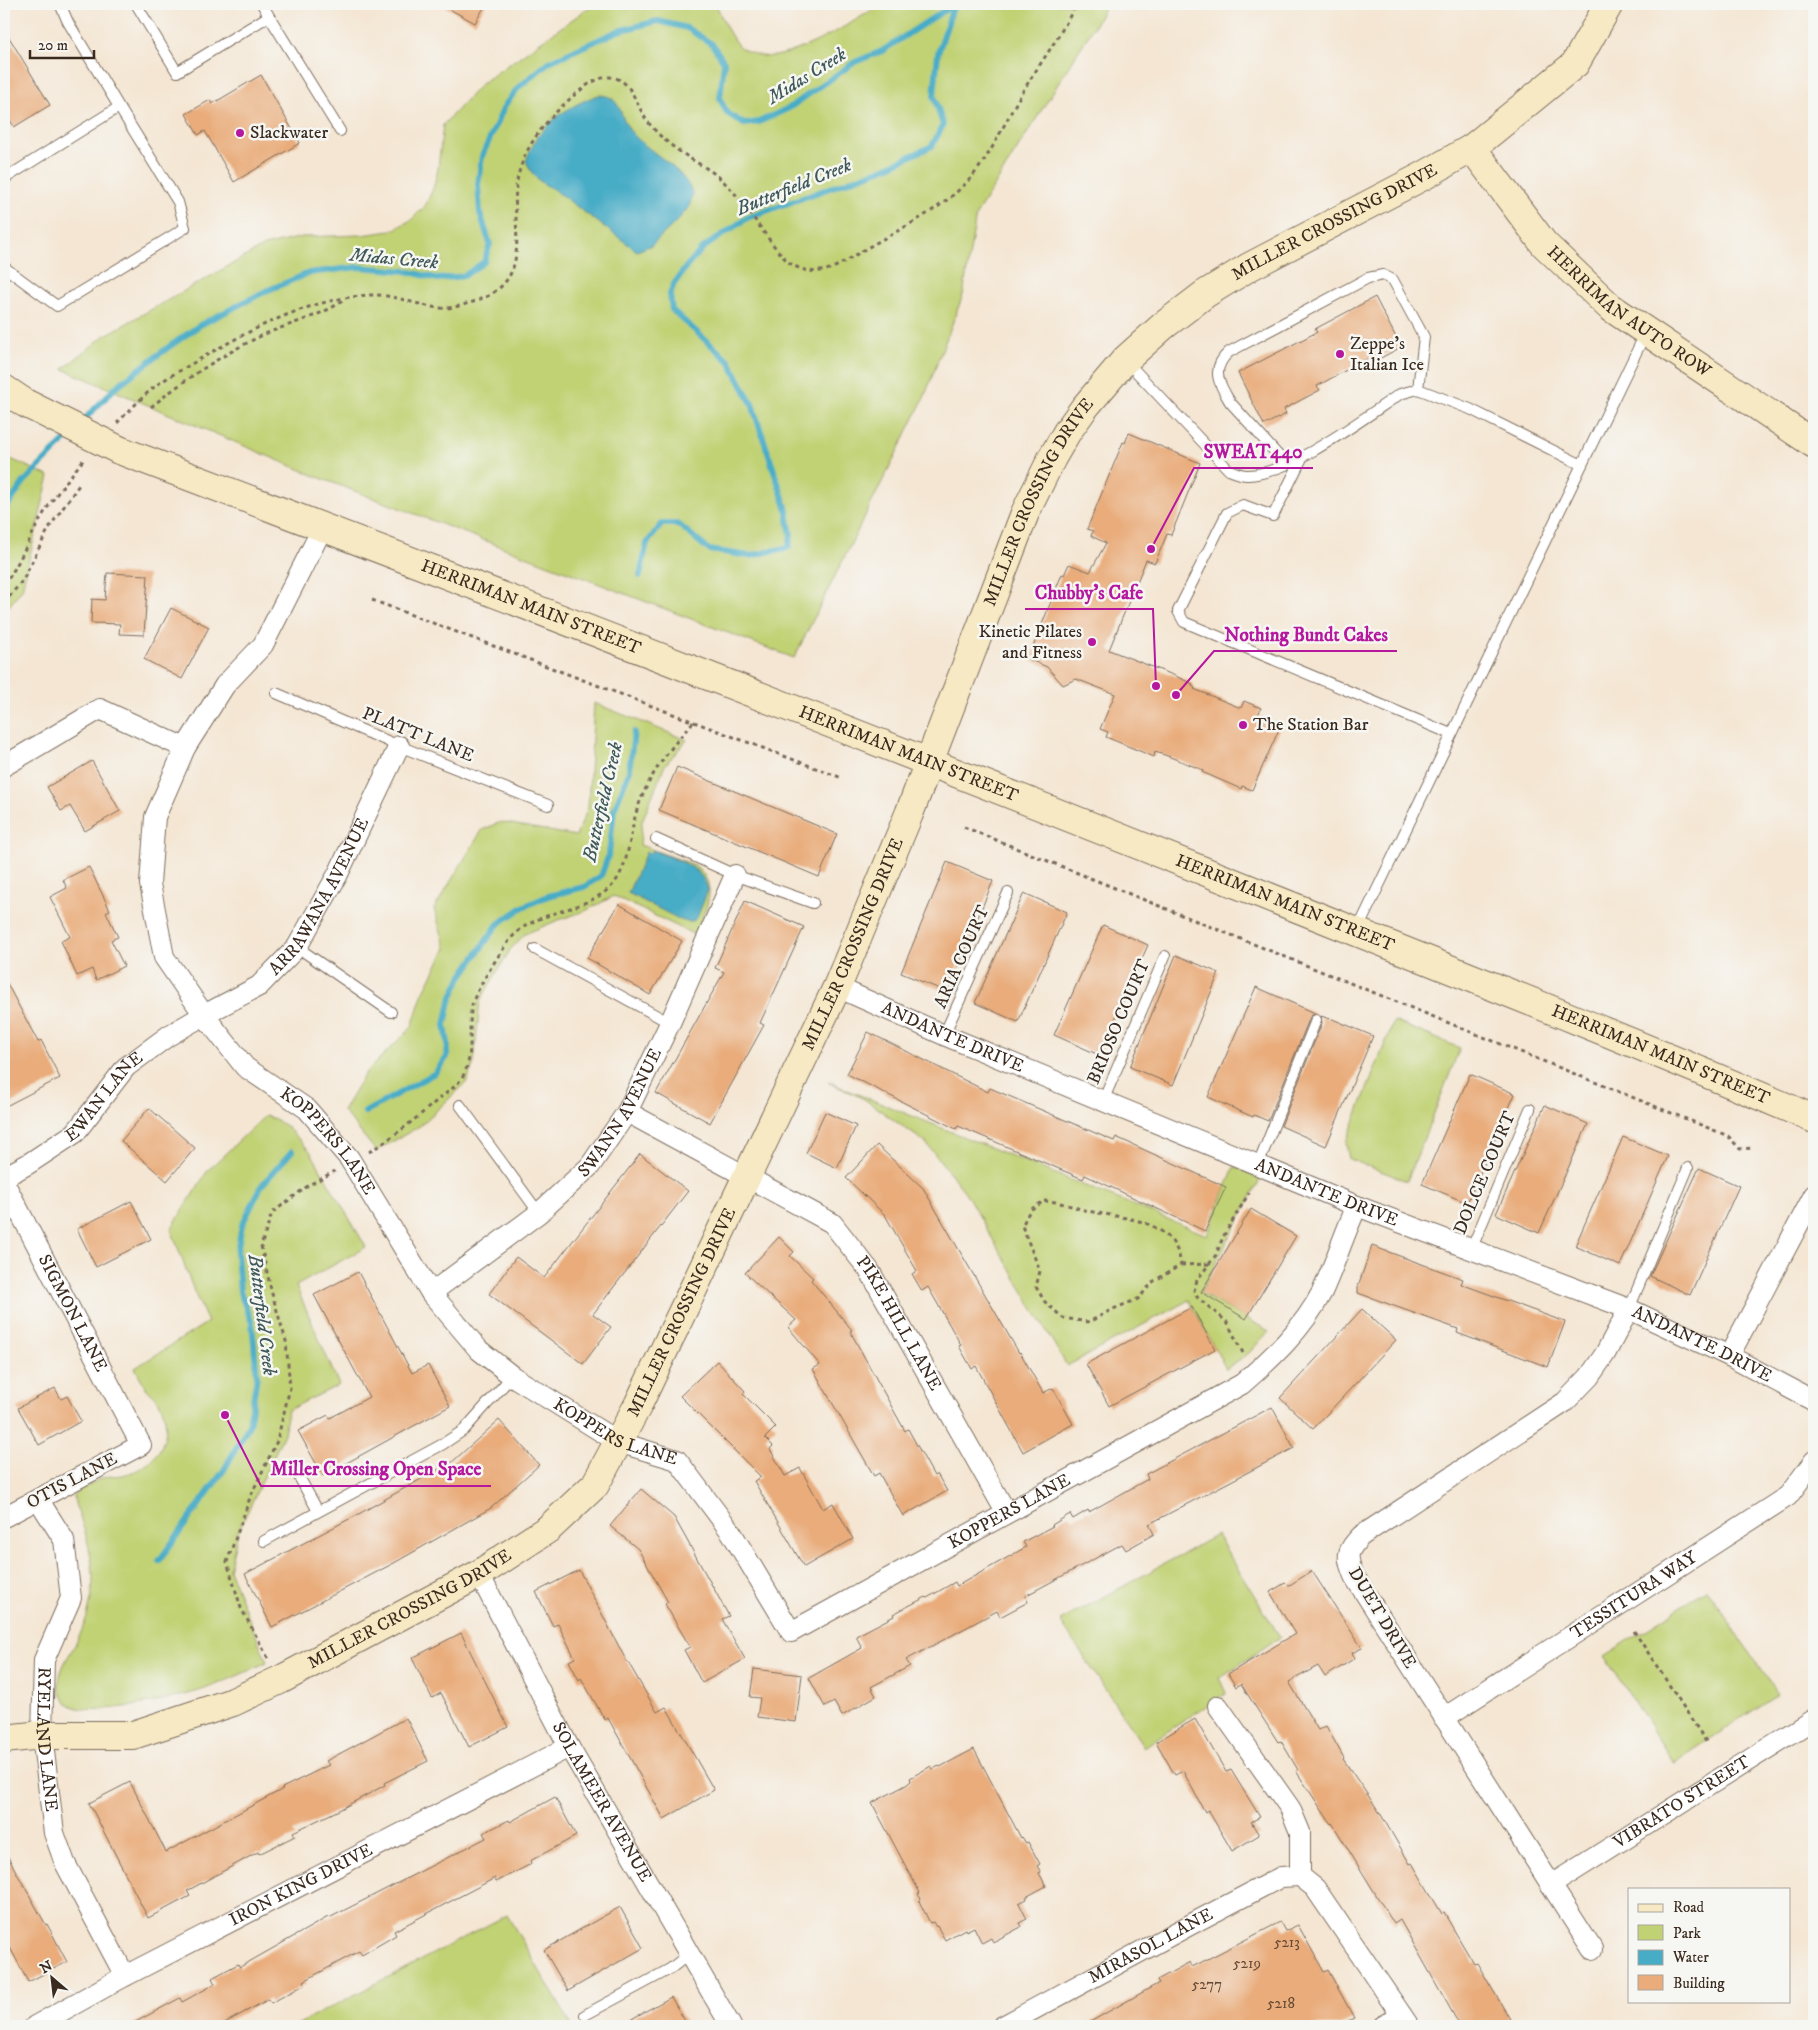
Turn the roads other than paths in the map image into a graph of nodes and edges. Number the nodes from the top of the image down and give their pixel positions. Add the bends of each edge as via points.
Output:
1 (60, 4) edge
2 (136, 4) edge
3 (262, 4) edge
4 (1609, 4) edge
5 (269, 16) junction
6 (119, 107) junction
7 (340, 132) dead end
8 (1472, 148) junction
9 (4, 179) edge
10 (4, 267) edge
11 (1646, 330) junction
12 (1125, 360) junction
13 (1418, 389) junction
14 (14, 396) edge
15 (1814, 444) edge
16 (1302, 458) junction
17 (1286, 464) junction
18 (1582, 465) junction
19 (323, 527) junction
20 (276, 693) dead end
21 (1452, 734) junction
22 (399, 746) junction
23 (185, 748) junction
24 (928, 762) junction
25 (4, 766) edge
26 (548, 805) dead end
27 (656, 839) dead end
28 (735, 875) junction
29 (1008, 892) dead end
30 (813, 903) dead end
31 (1356, 932) junction
32 (297, 947) junction
33 (536, 949) dead end
34 (1165, 956) dead end
35 (837, 987) junction
36 (391, 1012) dead end
37 (204, 1015) junction
38 (1316, 1020) dead end
39 (670, 1023) junction
40 (944, 1035) junction
41 (1103, 1101) junction
42 (460, 1105) dead end
43 (1530, 1109) dead end
44 (627, 1112) junction
45 (1814, 1119) edge
46 (1258, 1165) junction
47 (1688, 1168) dead end
48 (4, 1177) edge
49 (746, 1177) junction
50 (4, 1182) edge
51 (1814, 1195) edge
52 (1357, 1206) junction
53 (539, 1213) junction
54 (1471, 1250) junction
55 (431, 1293) junction
56 (1628, 1309) junction
57 (1729, 1356) junction
58 (512, 1376) junction
59 (1814, 1401) edge
60 (618, 1442) junction
61 (141, 1445) joint
62 (1814, 1462) edge
63 (298, 1474) dead end
64 (38, 1498) junction
65 (318, 1511) junction
66 (1006, 1512) junction
67 (4, 1517) edge
68 (264, 1542) dead end
69 (479, 1574) junction
70 (1218, 1706) dead end
71 (1444, 1718) junction
72 (1814, 1719) edge
73 (42, 1735) junction
74 (4, 1739) edge
75 (569, 1747) junction
76 (1300, 1876) junction
77 (1551, 1885) junction
78 (1592, 1949) dead end
79 (688, 1955) junction
80 (125, 1976) junction
81 (584, 2015) dead end
82 (1405, 2021) edge
83 (35, 2026) edge
84 (731, 2026) edge
85 (1003, 2026) edge
86 (1383, 2026) edge

1 - 6 lane
2 - 5 lane via 177,72
3 - 5 lane
4 - 8 street, MILLER CROSSING DRIVE via 1575,64
5 - 7 lane
6 - 9 lane
6 - 10 lane via 178,202 185,228 57,306
8 - 11 street, HERRIMAN AUTO ROW via 1544,244 1610,307
8 - 12 street, MILLER CROSSING DRIVE via 1249,267 1205,294
11 - 15 street, HERRIMAN AUTO ROW
11 - 18 lane
12 - 17 lane via 1229,470 1246,476
12 - 24 street, MILLER CROSSING DRIVE via 1072,426 1038,485
13 - 16 lane via 1400,394
13 - 17 lane via 1424,337 1399,288 1383,274 1368,278 1229,352 1220,360 1218,367 1224,392
13 - 18 lane via 1470,409
14 - 19 street, HERRIMAN MAIN STREET, bridge
16 - 17 lane
16 - 21 lane via 1273,516 1243,505 1227,513 1178,611 1181,617 1184,622 1214,636
18 - 21 lane
19 - 23 street, KOPPERS LANE via 263,645 225,685
19 - 24 street, HERRIMAN MAIN STREET
20 - 22 lane, PLATT LANE
21 - 31 lane
22 - 26 lane, PLATT LANE
22 - 32 street, ARRAWANA AVENUE via 338,874
23 - 25 street via 100,709
23 - 37 street, KOPPERS LANE via 156,817 150,884 164,957
24 - 31 street, HERRIMAN MAIN STREET
24 - 35 street, MILLER CROSSING DRIVE
27 - 28 lane
28 - 30 lane
28 - 39 street, SWANN AVENUE
29 - 40 lane, ARIA COURT
31 - 45 street, HERRIMAN MAIN STREET via 1669,1056
32 - 36 lane
32 - 37 street, ARRAWANA AVENUE via 259,986
33 - 39 lane
34 - 41 lane, BRIOSO COURT
35 - 40 street, ANDANTE DRIVE
35 - 49 street, MILLER CROSSING DRIVE
37 - 48 street, EWAN LANE via 126,1067 75,1133
37 - 55 street, KOPPERS LANE via 245,1068 307,1109 349,1158
38 - 46 lane
39 - 44 street, SWANN AVENUE
40 - 41 street, ANDANTE DRIVE
41 - 46 street, ANDANTE DRIVE
42 - 53 lane
43 - 54 lane, DOLCE COURT
44 - 49 street, PIKE HILL LANE
44 - 53 street, SWANN AVENUE via 590,1166
46 - 52 street, ANDANTE DRIVE
47 - 56 lane
49 - 60 street, MILLER CROSSING DRIVE
49 - 66 street, PIKE HILL LANE via 832,1223 868,1270
50 - 61 street, SIGMON LANE
51 - 57 street
52 - 54 street, ANDANTE DRIVE
52 - 66 street, KOPPERS LANE via 1322,1292 1301,1325 1261,1368 1233,1389
53 - 55 street, SWANN AVENUE
54 - 56 street, ANDANTE DRIVE
55 - 58 street, KOPPERS LANE via 479,1350
56 - 57 street, ANDANTE DRIVE
56 - 71 street, DUET DRIVE via 1589,1377 1565,1402 1361,1536 1350,1548 1348,1562 1354,1576
57 - 59 street, ANDANTE DRIVE
58 - 60 street, KOPPERS LANE
58 - 65 lane via 464,1430
60 - 66 street, KOPPERS LANE via 677,1460 731,1532 791,1632
60 - 69 street, MILLER CROSSING DRIVE via 595,1485 548,1529
61 - 64 street, OTIS LANE
62 - 71 street, TESSITURA WAY via 1788,1496
63 - 65 lane
64 - 67 street, OTIS LANE
64 - 73 street, RYELAND LANE via 64,1540 71,1598 44,1660
65 - 68 lane
69 - 73 street, MILLER CROSSING DRIVE via 233,1702 133,1735
69 - 75 street, SOLAMEER AVENUE
70 - 76 street via 1290,1808 1300,1832
71 - 77 street, DUET DRIVE
72 - 77 street, VIBRATO STREET
73 - 74 street, MILLER CROSSING DRIVE
73 - 80 street, RYELAND LANE via 54,1833 65,1863
75 - 79 street, SOLAMEER AVENUE
75 - 80 street, IRON KING DRIVE
76 - 82 street via 1315,1888
76 - 85 street, MIRASOL LANE via 1281,1877
77 - 78 street, DUET DRIVE
79 - 81 lane via 670,1969
79 - 84 street, SOLAMEER AVENUE
80 - 83 street, IRON KING DRIVE
82 - 86 street

